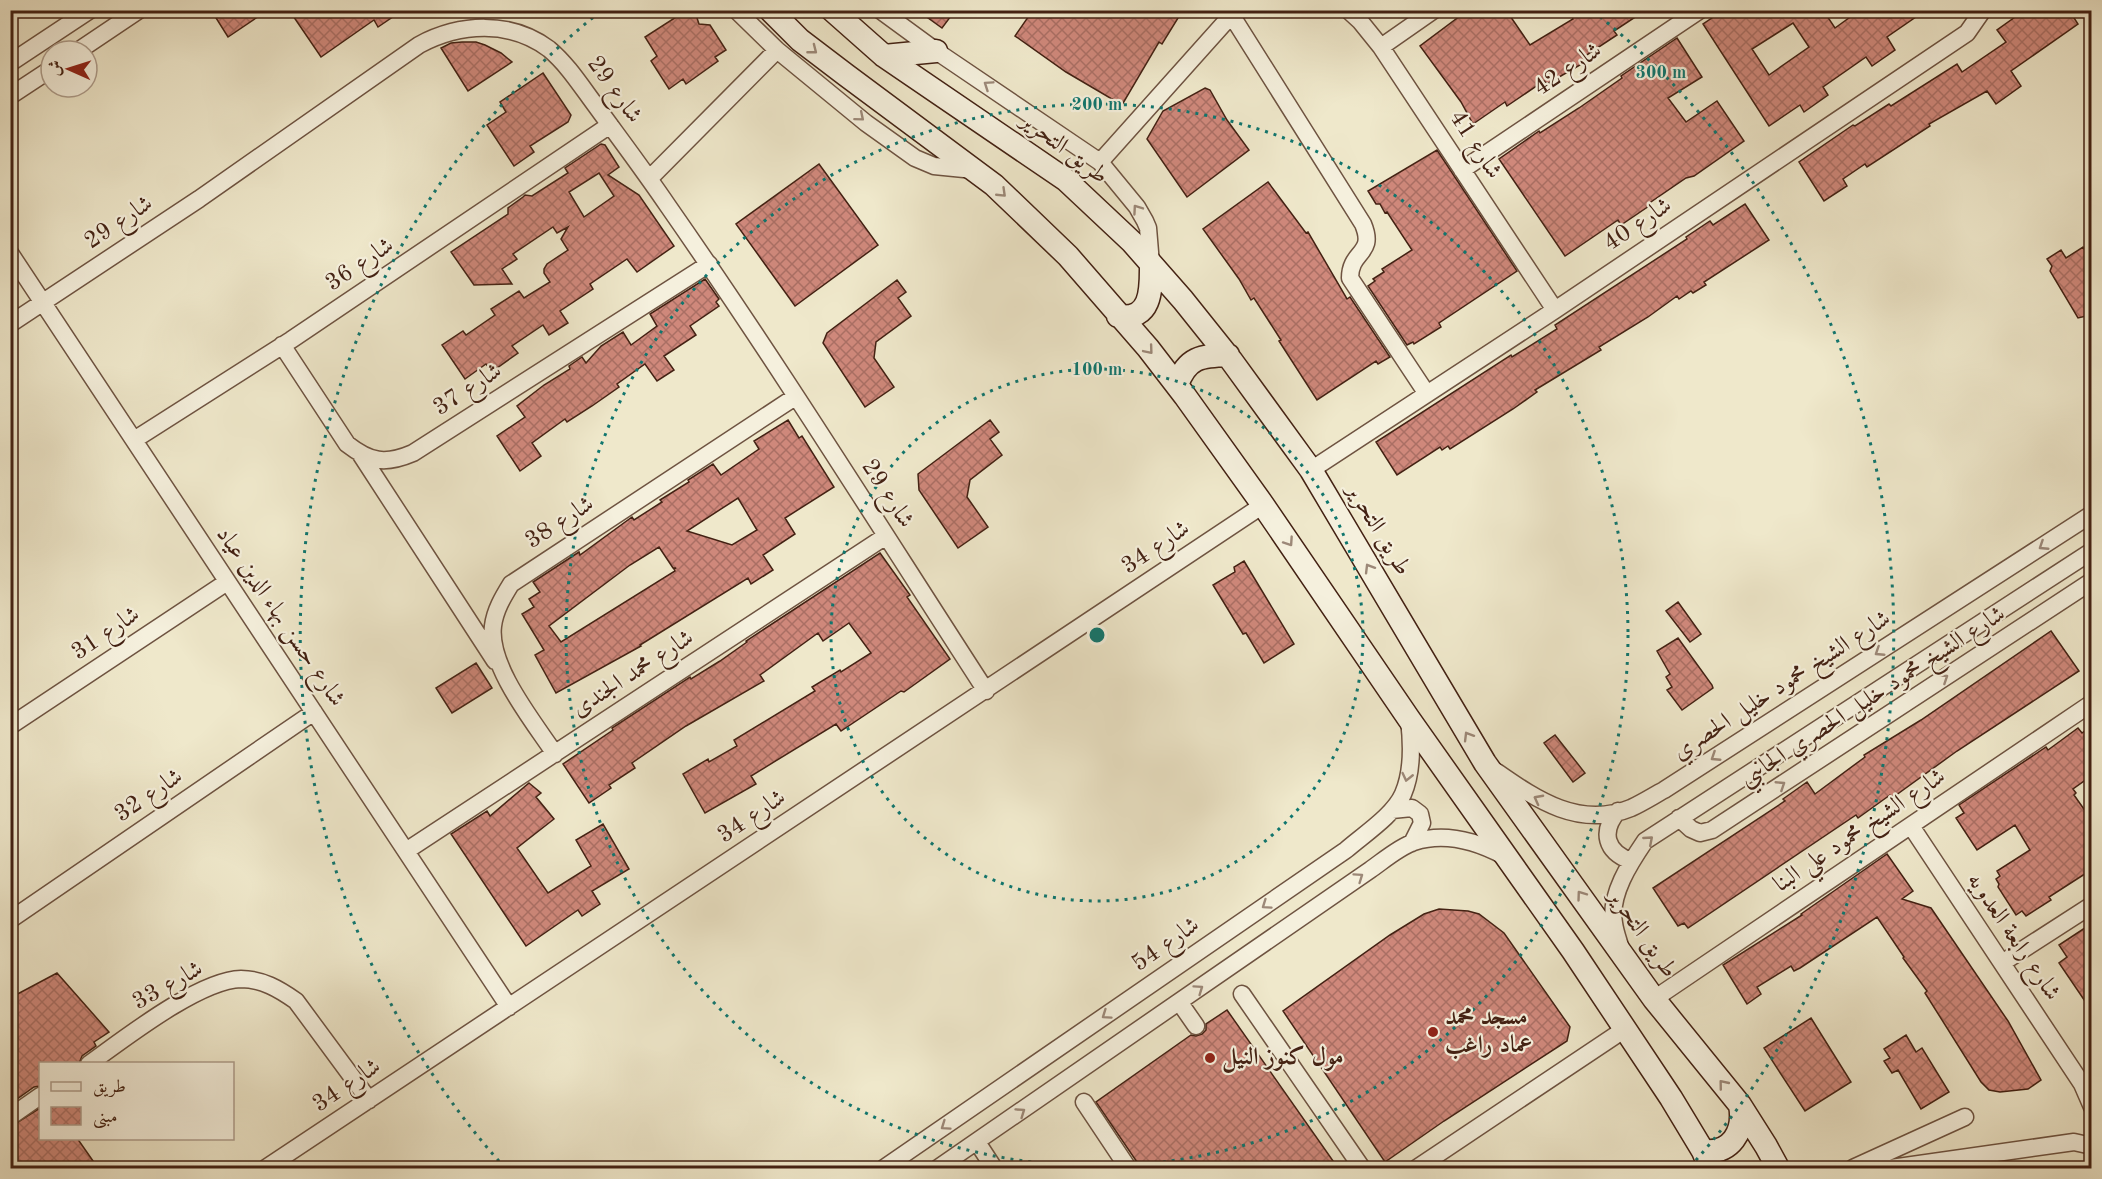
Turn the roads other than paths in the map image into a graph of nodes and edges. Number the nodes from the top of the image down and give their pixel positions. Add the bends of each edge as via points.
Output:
1 (90, 10) edge
2 (139, 10) edge
3 (736, 10) edge
4 (770, 10) edge
5 (831, 10) edge
6 (880, 10) edge
7 (1348, 10) edge
8 (1434, 10) edge
9 (1700, 10) edge
10 (1983, 10) edge
11 (1234, 13) edge
12 (96, 39) edge
13 (1381, 47) junction
14 (777, 50) junction
15 (936, 51) junction
16 (884, 56) junction
17 (10, 63) edge
18 (39, 77) edge
19 (10, 96) edge
20 (610, 125) junction
21 (1100, 162) junction
22 (976, 170) junction
23 (1462, 170) junction
24 (649, 179) junction
25 (10, 253) edge
26 (709, 264) junction
27 (1151, 264) junction
28 (43, 302) junction
29 (1555, 310) junction
30 (1119, 316) junction
31 (10, 324) edge
32 (282, 345) junction
33 (1228, 355) junction
34 (1177, 385) junction
35 (1427, 394) junction
36 (795, 397) junction
37 (134, 440) junction
38 (361, 455) junction
39 (1311, 470) junction
40 (1263, 505) junction
41 (2091, 514) edge
42 (885, 536) junction
43 (2091, 551) edge
44 (2091, 581) edge
45 (227, 582) junction
46 (503, 675) junction
47 (986, 691) junction
48 (2091, 704) edge
49 (314, 712) junction
50 (1409, 719) junction
51 (10, 726) edge
52 (555, 754) junction
53 (1485, 764) junction
54 (1392, 810) junction
55 (1618, 811) junction
56 (1678, 818) junction
57 (1911, 826) junction
58 (1412, 843) junction
59 (406, 851) junction
60 (1507, 857) junction
61 (1630, 861) junction
62 (2091, 906) edge
63 (10, 920) edge
64 (1621, 950) junction
65 (2002, 963) junction
66 (1242, 994) dead end
67 (1654, 999) junction
68 (1180, 1003) junction
69 (509, 1007) junction
70 (1196, 1026) dead end
71 (1625, 1029) junction
72 (92, 1062) edge
73 (2087, 1080) edge
74 (39, 1097) edge
75 (369, 1100) junction
76 (1084, 1102) dead end
77 (1740, 1106) junction
78 (2091, 1107) edge
79 (10, 1117) edge
80 (1965, 1117) dead end
81 (977, 1143) junction
82 (2091, 1146) edge
83 (1706, 1160) edge
84 (992, 1165) dead end
85 (266, 1168) edge
86 (884, 1168) edge
87 (938, 1168) edge
88 (1128, 1168) edge
89 (1362, 1168) edge
90 (1417, 1168) edge
91 (1778, 1168) edge
92 (1853, 1168) edge
93 (1891, 1168) edge

1 - 17 street
2 - 12 street
3 - 14 street
4 -> 22 street via 800,40
5 - 16 street, طريق التحرير
6 - 15 street
7 - 13 street, شارع 41
8 - 13 street
9 - 23 street, شارع 42
10 - 29 street, شارع 40 via 1967,33
11 - 21 street
11 - 35 street via 1363,224 1367,241 1353,259 1350,278
13 - 23 street, شارع 41
14 -> 22 street via 915,158 934,166
14 - 24 street
15 - 16 street
21 -> 15 street
16 - 27 street, طريق التحرير via 1066,180
18 - 19 street
20 - 24 street, شارع 29
20 - 28 street, شارع 29 via 566,64 527,37 504,29 480,27 436,36
20 - 32 street, شارع 36
27 -> 21 street via 1145,221
22 -> 30 street via 1068,256
23 - 29 street, شارع 41
24 - 26 street, شارع 29
25 - 28 street, شارع حسن بهاء الدين عياد
26 - 36 street, شارع 29
26 - 38 street, شارع 37 via 412,453 396,460
27 - 30 street via 1148,303 1135,314
27 - 33 street, طريق التحرير
28 - 31 street, شارع 29
28 - 37 street, شارع حسن بهاء الدين عياد
29 - 35 street, شارع 40
30 -> 34 street
32 - 37 street, شارع 36
32 - 38 street via 347,444
33 - 34 street via 1195,360 1183,371
33 - 39 street, طريق التحرير
34 - 40 street
35 - 39 street, شارع 40
36 - 42 street, شارع 29
36 - 46 street, شارع 38 via 511,584 498,604 493,628 494,652
37 - 45 street, شارع حسن بهاء الدين عياد
38 - 46 street
53 -> 39 street, طريق التحرير
40 - 47 street, شارع 34
40 -> 50 street
41 -> 55 street, شارع الشيخ محمود خليل الحصري via 1664,790
42 - 47 street, شارع 29
42 - 52 street, شارع محمد الجندى
43 - 56 street
56 -> 44 street, شارع الشيخ محمود خليل الحصري الجانبي via 1700,833 1712,830
45 - 49 street, شارع حسن بهاء الدين عياد
45 - 51 street, شارع 31
46 - 52 street, شارع 38
47 - 69 street, شارع 34
48 - 57 street, شارع الشيخ محمود علي البنا
49 - 59 street, شارع حسن بهاء الدين عياد
49 - 63 street, شارع 32
50 -> 54 street, شارع 54 via 1410,771 1403,795
50 - 60 street
52 - 59 street, شارع محمد الجندى
55 -> 53 street, شارع الشيخ محمود خليل الحصري via 1581,814 1556,808
64 -> 53 street, طريق التحرير
54 - 58 street via 1412,808 1420,814 1422,823
54 -> 86 street, شارع 54 via 1346,850
55 - 61 street via 1609,826 1609,843 1612,851
61 -> 56 street via 1645,841
57 - 65 street, شارع رابعة العدويه
57 - 67 street, شارع الشيخ محمود علي البنا
58 - 60 street via 1437,837 1462,839
68 -> 58 street
59 - 69 street, شارع حسن بهاء الدين عياد
60 - 71 street
61 - 64 street via 1617,893 1613,921
62 - 65 street
64 - 67 street, طريق التحرير
65 - 73 street, شارع رابعة العدويه
66 - 89 street
77 -> 67 street, طريق التحرير
68 - 70 street
81 -> 68 street
69 - 75 street, شارع 34
71 - 83 street
71 - 90 street
72 - 75 street, شارع 33 via 201,990 241,979 261,981 296,1000
73 - 78 street, شارع رابعة العدويه
74 - 79 street
75 - 85 street, شارع 34
76 - 88 street
77 - 83 street via 1741,1126 1731,1143
77 - 91 street, طريق التحرير
80 - 92 street
81 - 84 street
81 - 87 street
82 - 93 street via 2074,1142

